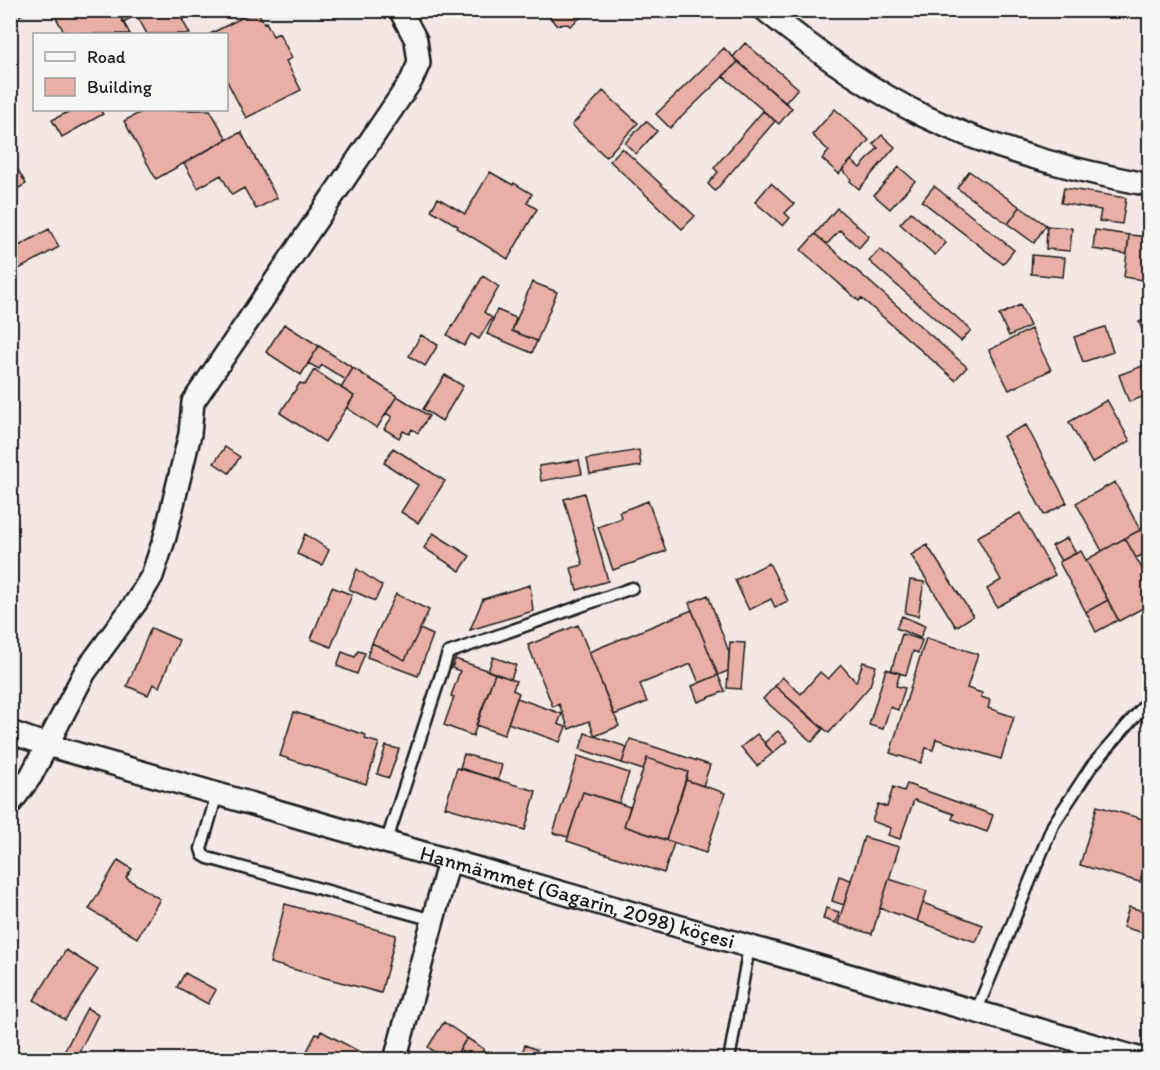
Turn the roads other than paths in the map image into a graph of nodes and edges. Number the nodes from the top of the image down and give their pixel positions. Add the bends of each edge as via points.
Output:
1 (400, 10) edge
2 (765, 10) edge
3 (1149, 185) edge
4 (632, 588) dead end
5 (1149, 699) edge
6 (10, 732) edge
7 (47, 745) junction
8 (217, 794) junction
9 (10, 804) edge
10 (386, 843) junction
11 (449, 861) junction
12 (433, 920) junction
13 (750, 947) junction
14 (976, 1012) junction
15 (395, 1059) edge
16 (729, 1059) edge
17 (1145, 1059) edge

1 - 7 street via 416,40 419,63 411,81 193,402 190,434 152,576 85,672
2 - 3 street via 831,61 923,116 1008,149
4 - 10 lane via 448,653
5 - 14 lane via 1090,767 1053,825
6 - 7 street, Hanmämmet (Gagarin, 2098) köçesi
7 - 8 street, Hanmämmet (Gagarin, 2098) köçesi
7 - 9 street
8 - 10 street, Hanmämmet (Gagarin, 2098) köçesi
8 - 12 lane via 201,849 208,858
10 - 11 street, Hanmämmet (Gagarin, 2098) köçesi
11 - 12 street
11 - 13 street, Hanmämmet (Gagarin, 2098) köçesi
12 - 15 street
13 - 14 street, Hanmämmet (Gagarin, 2098) köçesi
13 - 16 lane
14 - 17 street, Hanmämmet (Gagarin, 2098) köçesi

